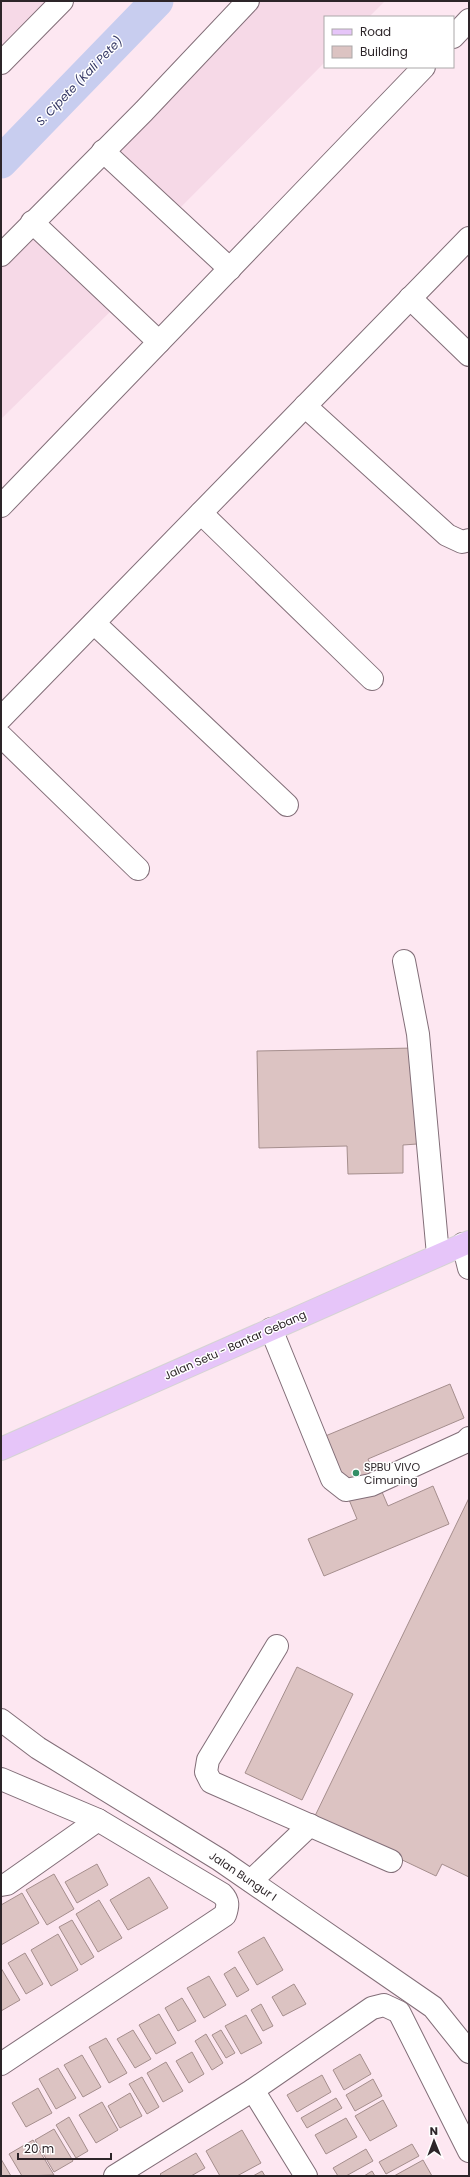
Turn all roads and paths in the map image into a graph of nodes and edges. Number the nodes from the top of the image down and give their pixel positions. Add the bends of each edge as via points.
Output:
1 (62, 1) edge
2 (248, 1) edge
3 (469, 20) edge
4 (454, 36) edge
5 (1, 63) edge
6 (423, 68) edge
7 (103, 151) junction
8 (32, 222) junction
9 (469, 238) edge
10 (1, 254) edge
11 (230, 269) junction
12 (410, 298) junction
13 (159, 342) junction
14 (469, 355) edge
15 (305, 406) junction
16 (1, 506) edge
17 (201, 513) junction
18 (469, 540) edge
19 (94, 622) junction
20 (372, 679) dead end
21 (1, 718) edge
22 (1, 736) edge
23 (287, 805) dead end
24 (138, 869) dead end
25 (404, 961) dead end
26 (466, 1243) edge
27 (438, 1255) junction
28 (469, 1268) edge
29 (271, 1329) junction
30 (469, 1438) edge
31 (1, 1448) edge
32 (277, 1646) dead end
33 (1, 1720) edge
34 (1, 1779) edge
35 (98, 1820) junction
36 (310, 1825) junction
37 (391, 1861) dead end
38 (251, 1881) junction
39 (1, 1885) edge
40 (469, 2052) edge
41 (1, 2064) edge
42 (253, 2090) junction
43 (469, 2151) edge
44 (124, 2174) edge
45 (306, 2176) edge

1 - 5 street
2 - 7 street
3 - 4 street
6 - 11 street
7 - 8 street
7 - 11 street
8 - 10 street
8 - 13 street
9 - 12 street
11 - 13 street
12 - 14 street
12 - 15 street
13 - 16 street
15 - 17 street
15 - 18 street via 447,535 462,542
17 - 19 street
17 - 20 street
19 - 21 street
19 - 23 street
22 - 24 street
25 - 27 street via 418,1034
26 - 27 main road, Jalan Setu - Bantar Gebang
26 - 28 street
27 - 29 main road, Jalan Setu - Bantar Gebang
29 - 30 street via 332,1479 346,1490 371,1485
29 - 31 main road, Jalan Setu - Bantar Gebang
32 - 36 street via 208,1760 206,1772 211,1782
33 - 38 street, Jalan Bungur I via 38,1748 214,1855
34 - 35 street
35 - 39 street via 7,1884
35 - 41 street via 222,1894 227,1899 228,1908 225,1915
36 - 37 street
36 - 38 street
38 - 40 street, Jalan Bungur I via 433,2007
42 - 43 street via 372,2008 384,2005 399,2012
42 - 44 street
42 - 45 street

